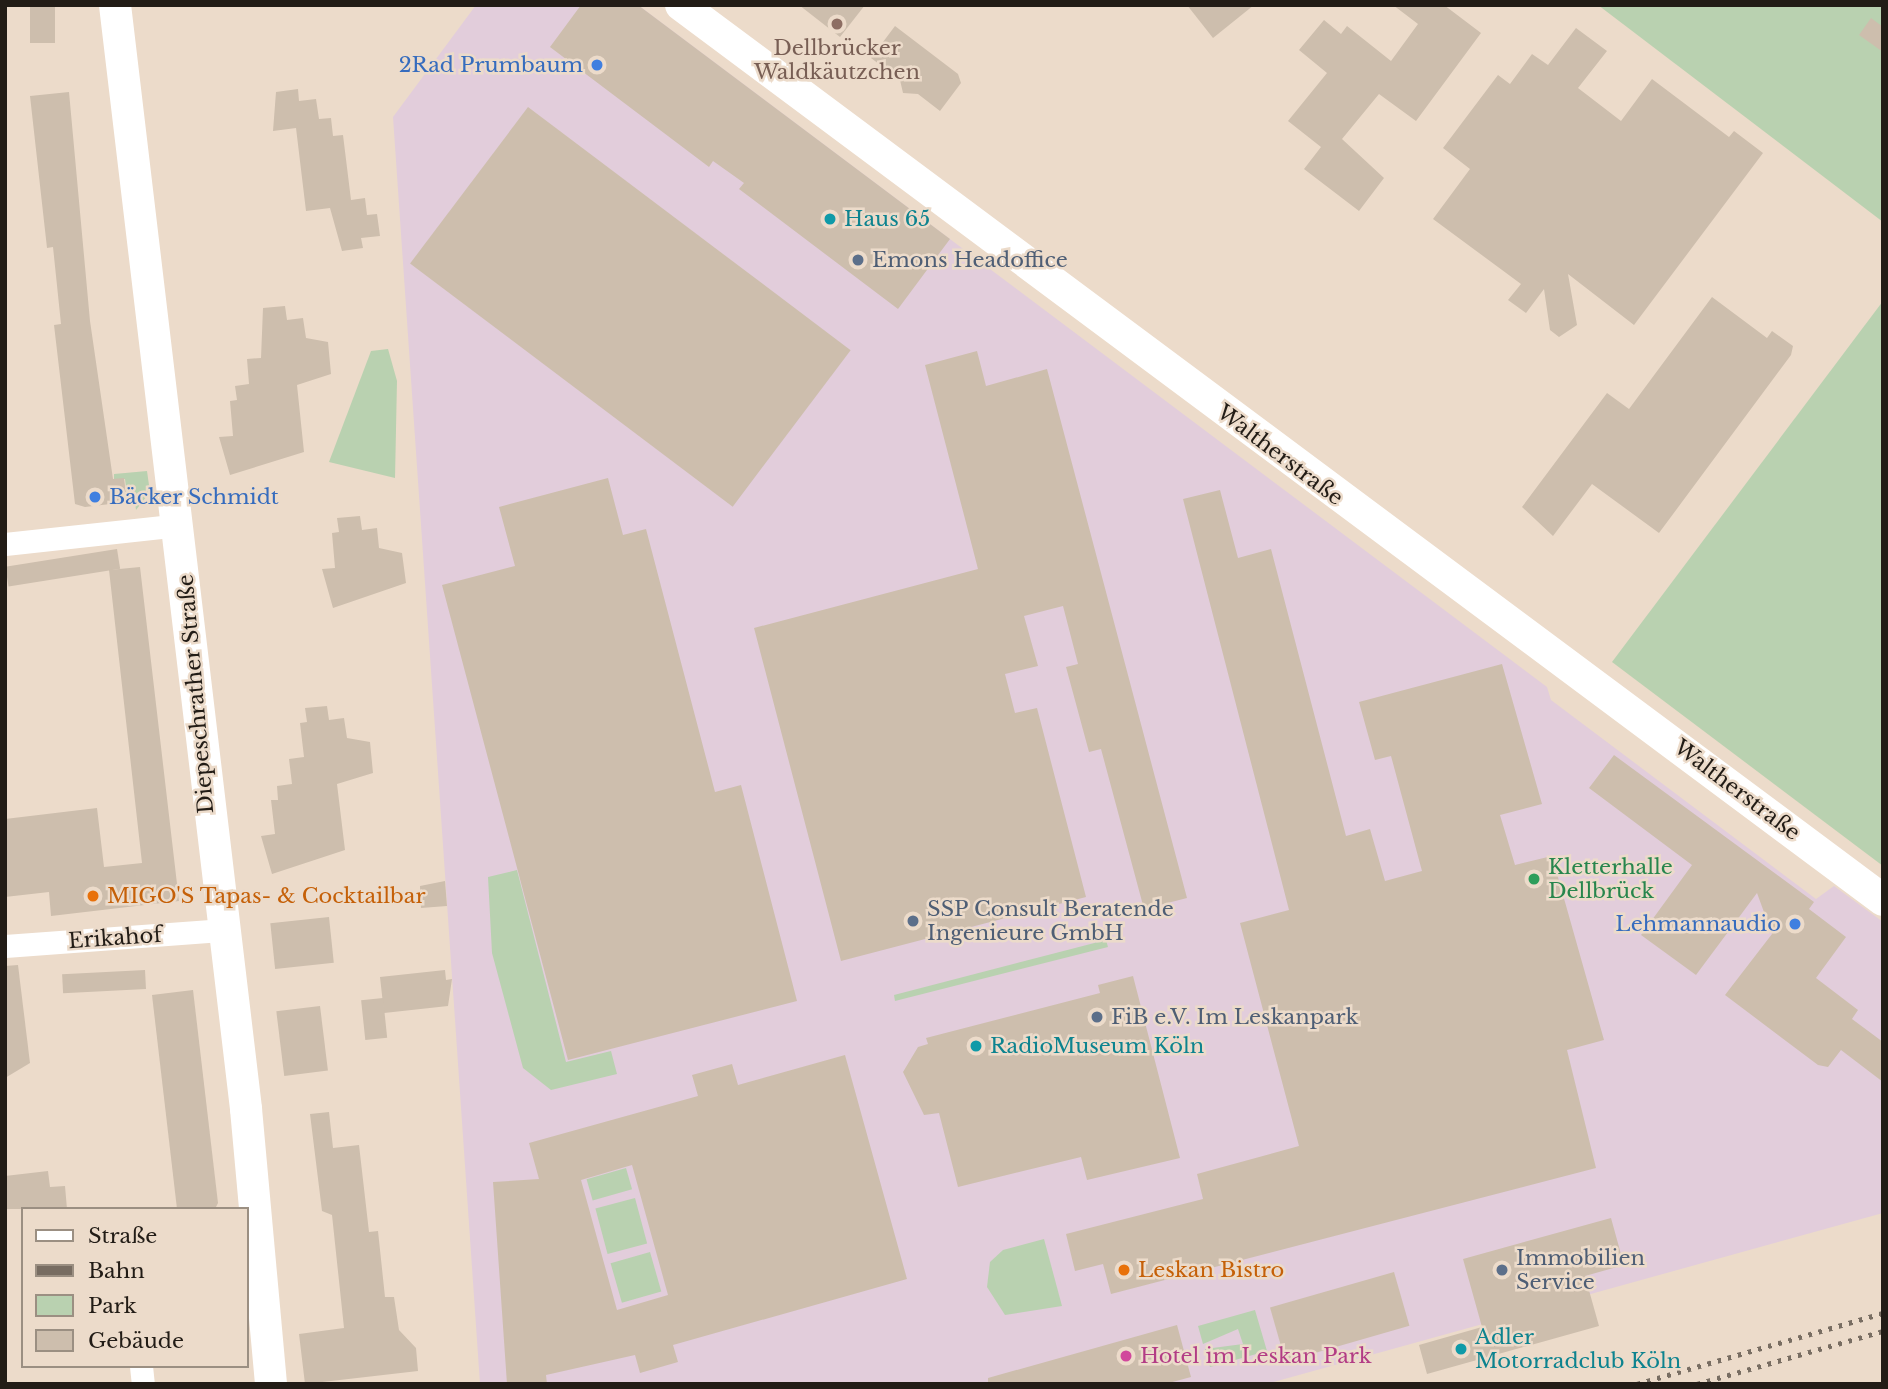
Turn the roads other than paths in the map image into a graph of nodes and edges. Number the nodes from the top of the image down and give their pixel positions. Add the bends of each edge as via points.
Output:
1 (116, 5) edge
2 (681, 5) edge
3 (179, 525) junction
4 (5, 544) edge
5 (1883, 900) edge
6 (224, 930) junction
7 (5, 946) edge
8 (271, 1384) edge

1 - 3 street, Diepeschrather Straße
2 - 5 street, Waltherstraße
3 - 4 street
3 - 6 street, Diepeschrather Straße
6 - 7 street, Erikahof
6 - 8 street, Diepeschrather Straße

